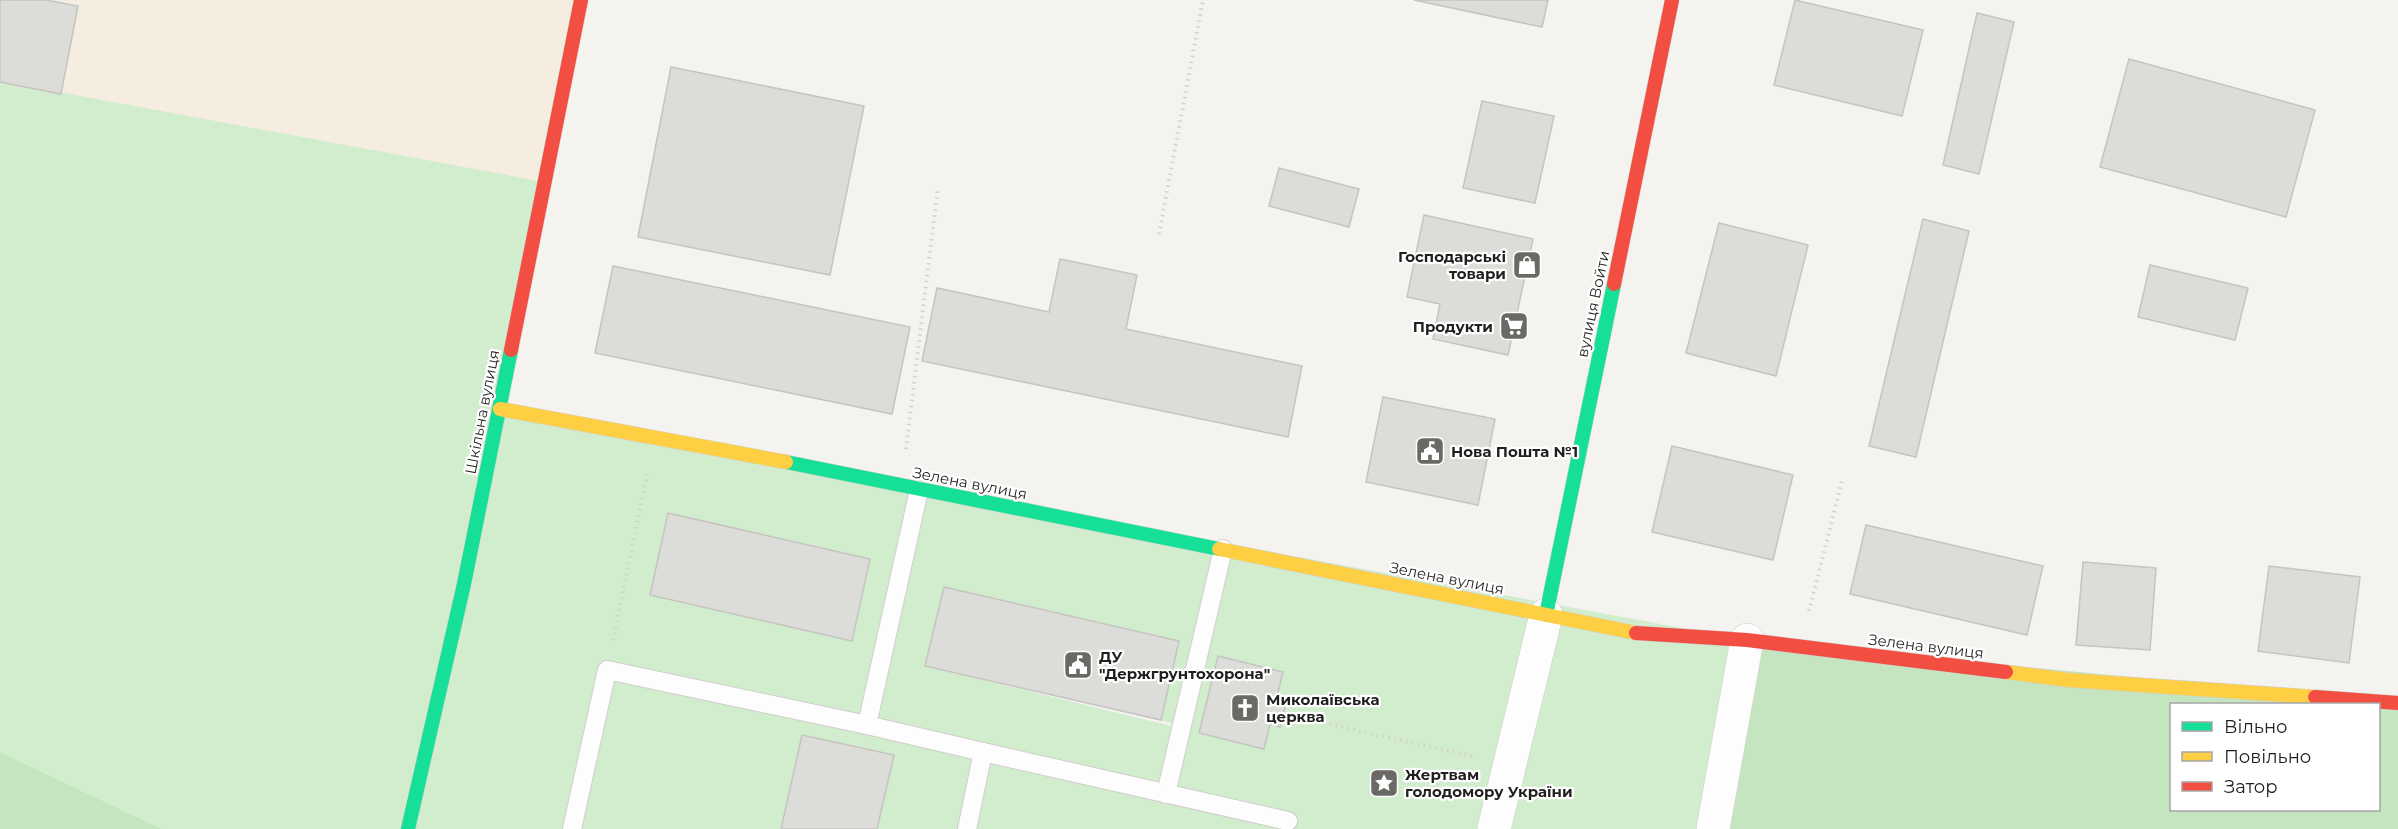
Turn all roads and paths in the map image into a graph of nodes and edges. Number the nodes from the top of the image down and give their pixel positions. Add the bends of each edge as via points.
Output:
1 (581, 0) edge
2 (1203, 0) edge
3 (1672, 0) edge
4 (938, 187) dead end
5 (1159, 234) dead end
6 (500, 409) junction
7 (655, 439) junction
8 (1842, 482) dead end
9 (919, 490) junction
10 (1223, 549) junction
11 (1546, 615) junction
12 (1747, 640) junction
13 (1800, 647) junction
14 (607, 670) junction
15 (2398, 703) edge
16 (1283, 714) dead end
17 (867, 725) junction
18 (983, 752) junction
19 (1510, 764) junction
20 (1166, 794) junction
21 (1288, 821) dead end
22 (408, 829) edge
23 (572, 829) edge
24 (967, 829) edge
25 (1494, 829) edge
26 (1713, 829) edge

1 - 6 street, Шкільна вулиця
2 - 5 path
3 - 11 street, вулиця Войти
4 - 9 path via 905,446
6 - 7 street, Зелена вулиця
6 - 22 street, Шкільна вулиця
7 - 9 street, Зелена вулиця
7 - 14 path
8 - 13 path
9 - 10 street, Зелена вулиця
9 - 17 lane
10 - 11 street, Зелена вулиця
10 - 20 lane
11 - 12 street, Зелена вулиця via 1648,635
11 - 19 street
12 - 13 street, Зелена вулиця
12 - 26 street
13 - 15 street, Зелена вулиця via 2068,680
14 - 17 lane
14 - 23 lane
16 - 19 path
17 - 18 lane
18 - 20 lane
18 - 24 lane
19 - 25 street
20 - 21 lane

